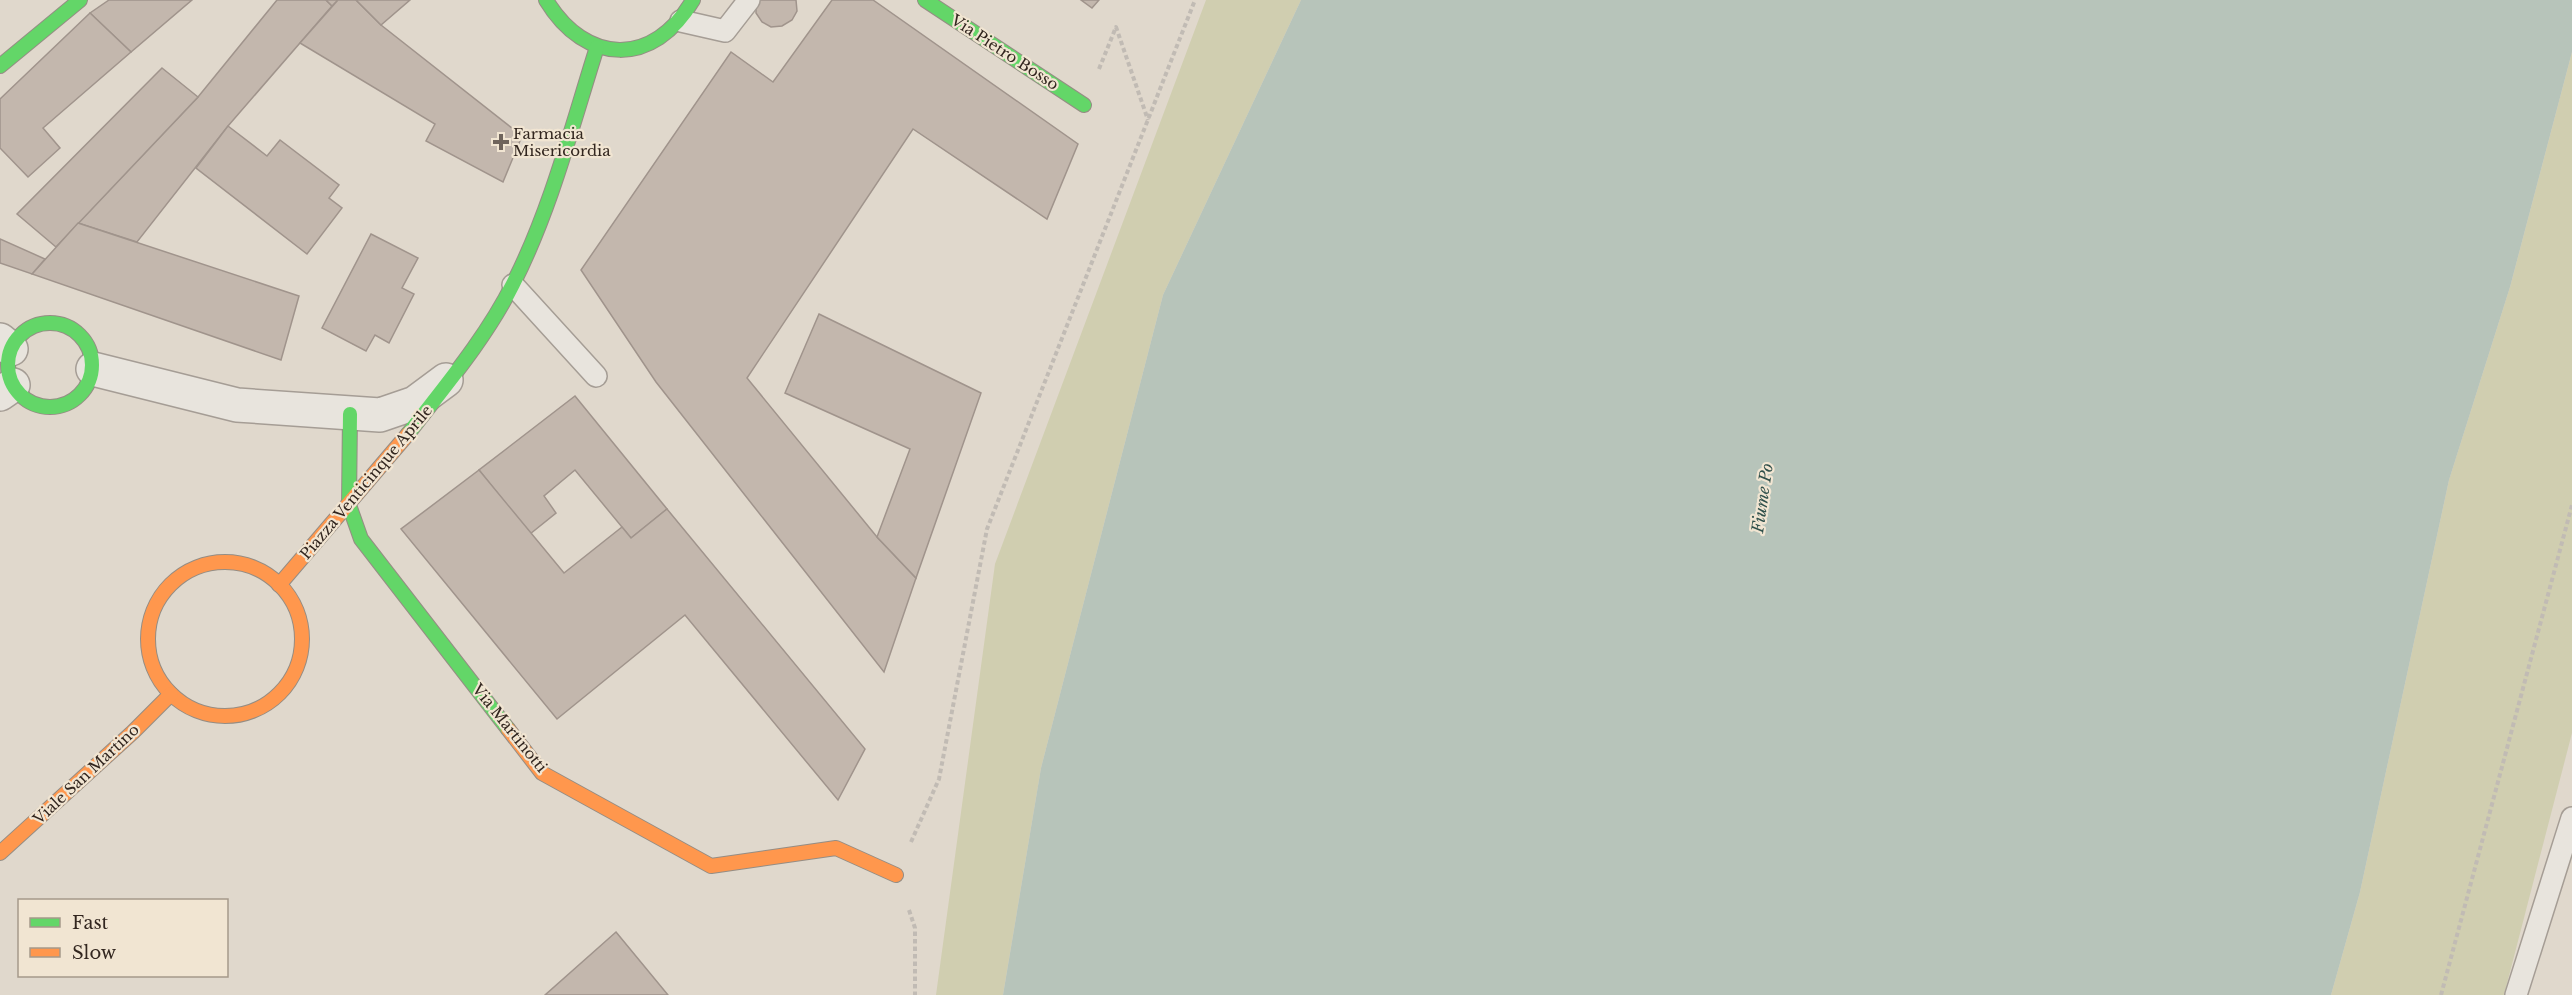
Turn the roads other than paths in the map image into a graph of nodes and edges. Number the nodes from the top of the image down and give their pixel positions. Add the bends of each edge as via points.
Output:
1 (80, 0) edge
2 (546, 0) edge
3 (693, 0) edge
4 (749, 0) edge
5 (925, 0) edge
6 (681, 21) junction
7 (597, 48) junction
8 (0, 66) edge
9 (1084, 105) road end
10 (513, 285) junction
11 (6, 344) edge
12 (93, 369) junction
13 (596, 376) dead end
14 (450, 377) junction
15 (6, 390) edge
16 (350, 414) junction
17 (348, 505) junction
18 (279, 585) junction
19 (171, 694) junction
20 (2572, 818) edge
21 (0, 853) edge
22 (896, 875) road end
23 (2516, 995) edge

1 - 8 main road
2 - 7 main road via 554,16 573,36
3 - 6 main road
4 - 6 lane via 725,31
5 - 9 main road, Via Pietro Bosso
6 - 7 main road via 643,47
7 - 10 main road, Piazza Venticinque Aprile via 548,202
10 - 13 lane
10 - 14 main road, Piazza Venticinque Aprile
11 - 12 main road via 41,323 67,326 87,343
11 - 15 main road
12 - 15 main road via 82,394 59,407 32,404
12 - 16 street, Piazza Venticinque Aprile via 237,405
14 - 16 street, Piazza Venticinque Aprile via 415,403 380,415
14 - 17 main road, Piazza Venticinque Aprile via 399,446
16 - 17 main road, Via Martinotti
17 - 18 main road, Piazza Venticinque Aprile
17 - 22 main road, Via Martinotti via 361,539 543,773 711,866 836,848
18 - 19 main road via 242,564 220,562 189,572 163,594 148,634 150,656
18 - 19 main road via 293,602 302,645 287,686 271,701 231,716 208,715
19 - 21 main road, Viale San Martino
20 - 23 lane

